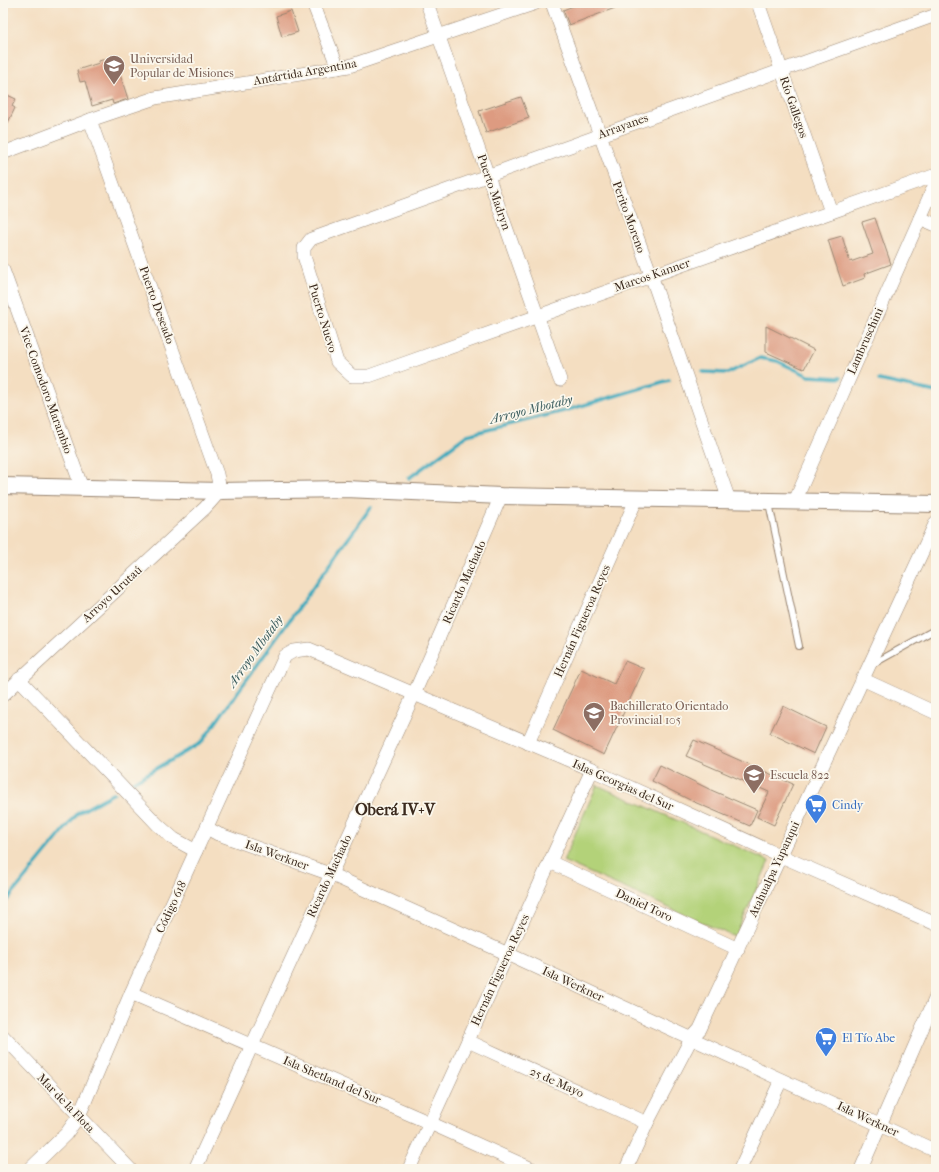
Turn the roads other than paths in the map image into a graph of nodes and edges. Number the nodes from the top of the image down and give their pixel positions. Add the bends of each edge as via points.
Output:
1 (313, 3) edge
2 (427, 3) edge
3 (536, 3) edge
4 (552, 3) edge
5 (758, 3) edge
6 (936, 15) edge
7 (438, 36) junction
8 (338, 68) junction
9 (781, 70) junction
10 (90, 120) junction
11 (600, 135) junction
12 (3, 153) edge
13 (488, 175) junction
14 (936, 175) edge
15 (936, 182) edge
16 (831, 212) junction
17 (920, 218) junction
18 (936, 225) edge
19 (311, 239) joint
20 (3, 270) edge
21 (651, 275) junction
22 (537, 315) junction
23 (369, 376) joint
24 (560, 380) dead end
25 (3, 486) edge
26 (82, 488) junction
27 (220, 492) junction
28 (502, 496) junction
29 (637, 498) junction
30 (729, 500) junction
31 (768, 501) junction
32 (795, 501) junction
33 (936, 504) edge
34 (936, 522) edge
35 (936, 629) edge
36 (799, 646) dead end
37 (308, 649) joint
38 (868, 666) junction
39 (19, 679) junction
40 (862, 679) junction
41 (414, 694) junction
42 (3, 695) edge
43 (936, 713) edge
44 (528, 743) junction
45 (592, 770) junction
46 (207, 828) junction
47 (196, 850) junction
48 (781, 856) junction
49 (550, 862) junction
50 (330, 874) junction
51 (936, 924) edge
52 (738, 949) junction
53 (508, 954) junction
54 (131, 993) junction
55 (936, 997) edge
56 (3, 1036) edge
57 (691, 1039) junction
58 (468, 1041) junction
59 (252, 1045) junction
60 (781, 1080) junction
61 (79, 1116) junction
62 (430, 1123) junction
63 (647, 1123) junction
64 (880, 1125) junction
65 (936, 1151) edge
66 (30, 1169) edge
67 (130, 1169) edge
68 (195, 1169) edge
69 (409, 1169) edge
70 (532, 1169) edge
71 (626, 1169) edge
72 (740, 1169) edge
73 (861, 1169) edge

1 - 8 street
2 - 7 street, Puerto Madryn
3 - 7 street, Antártida Argentina
4 - 11 street, Perito Moreno
5 - 9 street, Río Gallegos
6 - 9 street, Arrayanes
7 - 8 street, Antártida Argentina
7 - 13 street, Puerto Madryn
8 - 10 street, Antártida Argentina via 155,98
9 - 11 street, Arrayanes
9 - 16 street, Río Gallegos
10 - 12 street, Antártida Argentina
10 - 27 street, Puerto Deseado via 217,474
11 - 13 street, Arrayanes
11 - 21 street, Perito Moreno
13 - 19 street, Arrayanes
13 - 22 street, Puerto Madryn
14 - 16 street, Marcos Kanner
15 - 17 street, Lambruschini
16 - 21 street, Marcos Kanner
17 - 18 street
17 - 32 street, Lambruschini
19 - 23 street, Puerto Nuevo via 304,248 304,256 337,362 352,376
20 - 26 street, Vice Comodoro Marambio
21 - 22 street, Marcos Kanner
21 - 30 street, Perito Moreno
22 - 23 street, Marcos Kanner
22 - 24 street, Puerto Madryn
25 - 26 street
26 - 27 street
27 - 28 street via 346,489
27 - 39 street, Arroyo Urutaú
28 - 29 street
28 - 41 street, Ricardo Machado
29 - 30 street
29 - 44 street, Hernán Figueroa Reyes
30 - 31 street
31 - 32 street
31 - 36 lane
32 - 33 street
34 - 38 street, Atahualpa Yupanqui
35 - 38 lane
37 - 41 street, Islas Georgias del Sur
37 - 46 street, Código 618 via 294,650 285,656
38 - 40 street, Atahualpa Yupanqui
39 - 42 street, Arroyo Urutaú
39 - 47 street via 158,826 174,839
40 - 43 street
40 - 48 street, Atahualpa Yupanqui
41 - 44 street, Islas Georgias del Sur
41 - 50 street, Ricardo Machado
44 - 45 street, Islas Georgias del Sur
45 - 48 street, Islas Georgias del Sur
45 - 49 street, Hernán Figueroa Reyes
46 - 47 street, Código 618
46 - 50 street, Isla Werkner
47 - 54 street, Código 618
48 - 51 street, Islas Georgias del Sur
48 - 52 street, Atahualpa Yupanqui
49 - 52 street, Daniel Toro
49 - 53 street, Hernán Figueroa Reyes
50 - 53 street, Isla Werkner
50 - 59 street, Ricardo Machado
52 - 57 street, Atahualpa Yupanqui via 700,1029
53 - 57 street, Isla Werkner
53 - 58 street, Hernán Figueroa Reyes
54 - 59 street, Isla Shetland del Sur
54 - 61 street, Código 618
55 - 64 street
56 - 61 street, Mar de la Flota
57 - 60 street, Isla Werkner
57 - 63 street, Atahualpa Yupanqui
58 - 62 street, Hernán Figueroa Reyes
58 - 63 street, 25 de Mayo
59 - 62 street, Isla Shetland del Sur
59 - 68 street, Ricardo Machado
60 - 64 street, Isla Werkner
60 - 72 street
61 - 66 street, Código 618 via 66,1134
61 - 67 street, Mar de la Flota
62 - 69 street, Hernán Figueroa Reyes
62 - 70 street, Isla Shetland del Sur
63 - 71 street, Atahualpa Yupanqui
64 - 65 street, Isla Werkner
64 - 73 street

